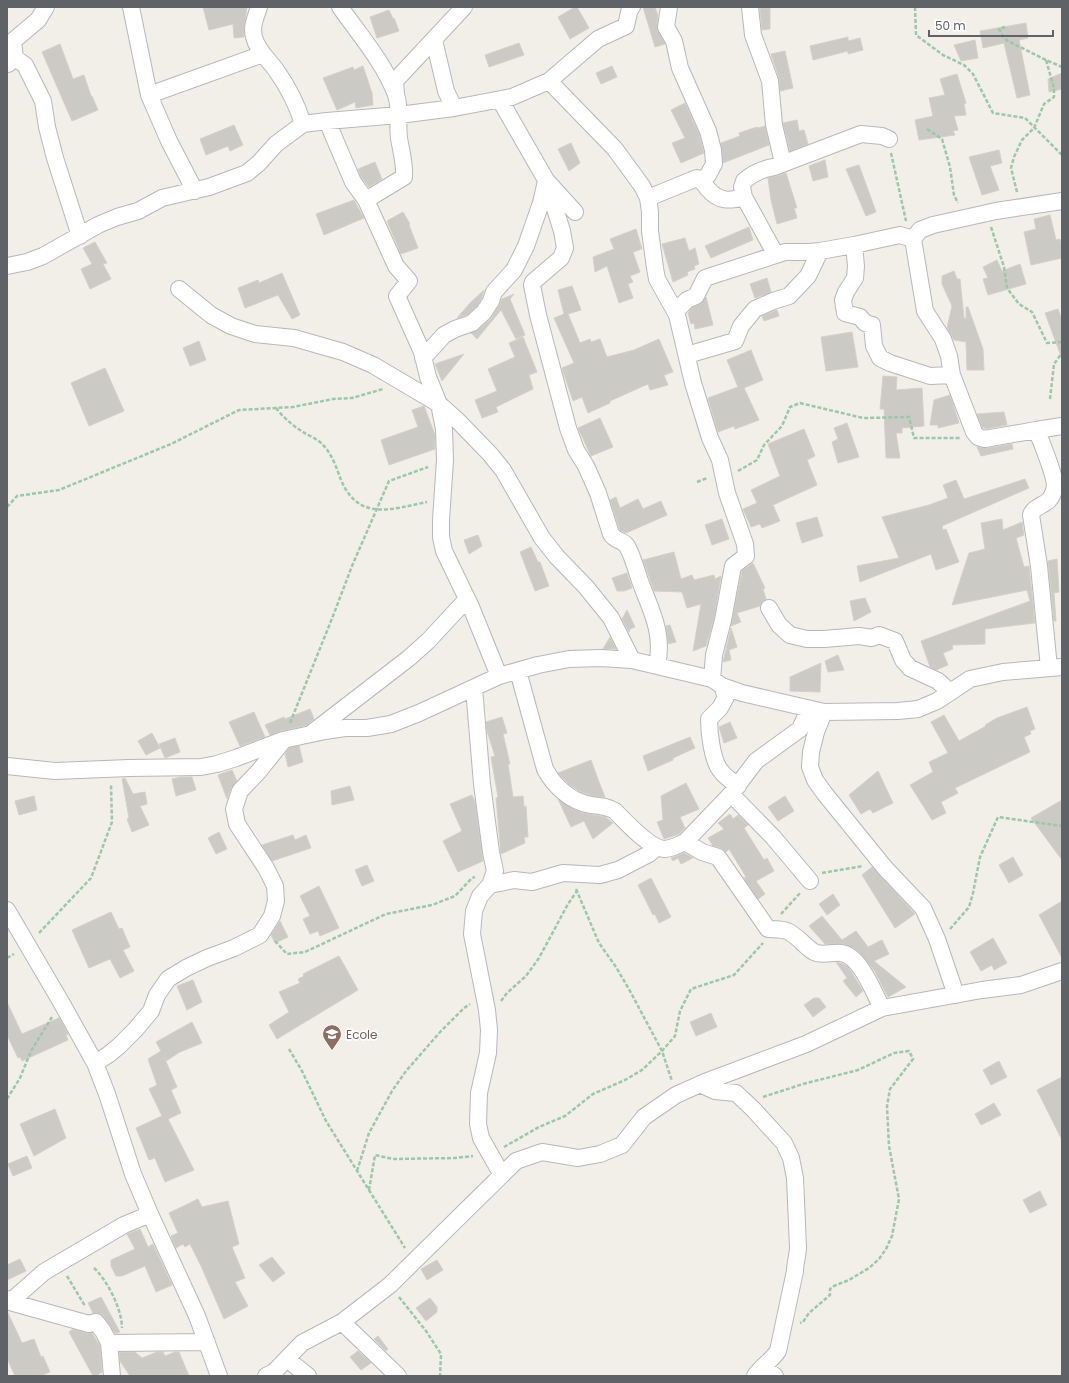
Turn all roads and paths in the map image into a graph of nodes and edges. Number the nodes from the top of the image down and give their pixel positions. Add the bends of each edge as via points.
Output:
1 (46, 7) edge
2 (131, 7) edge
3 (259, 7) edge
4 (340, 7) edge
5 (464, 7) edge
6 (632, 7) edge
7 (669, 7) edge
8 (750, 7) edge
9 (915, 7) edge
10 (1005, 27) dead end
11 (434, 40) junction
12 (263, 54) junction
13 (10, 60) edge
14 (1046, 60) junction
15 (1062, 67) edge
16 (549, 81) junction
17 (149, 95) junction
18 (396, 95) junction
19 (500, 100) junction
20 (454, 108) junction
21 (399, 115) junction
22 (327, 121) junction
23 (303, 124) junction
24 (1034, 128) junction
25 (927, 129) dead end
26 (889, 139) joint
27 (1062, 155) edge
28 (783, 163) junction
29 (546, 180) junction
30 (702, 180) junction
31 (195, 191) junction
32 (744, 197) junction
33 (648, 198) junction
34 (366, 200) junction
35 (1062, 201) edge
36 (1020, 207) junction
37 (575, 212) dead end
38 (986, 213) junction
39 (966, 218) junction
40 (80, 236) junction
41 (910, 238) junction
42 (854, 245) junction
43 (820, 251) junction
44 (776, 255) junction
45 (7, 266) edge
46 (178, 289) dead end
47 (676, 311) junction
48 (1062, 342) edge
49 (1062, 353) edge
50 (687, 355) junction
51 (423, 358) junction
52 (952, 375) junction
53 (396, 379) junction
54 (1050, 399) dead end
55 (439, 404) junction
56 (275, 407) junction
57 (1062, 426) edge
58 (1036, 430) junction
59 (978, 437) junction
60 (445, 460) junction
61 (724, 477) junction
62 (697, 482) dead end
63 (442, 501) junction
64 (7, 507) edge
65 (377, 509) junction
66 (467, 598) junction
67 (769, 608) dead end
68 (632, 660) junction
69 (656, 666) junction
70 (1055, 668) edge
71 (518, 671) junction
72 (499, 676) junction
73 (717, 683) junction
74 (474, 688) junction
75 (950, 692) junction
76 (809, 709) junction
77 (824, 712) junction
78 (311, 734) junction
79 (283, 740) junction
80 (7, 766) edge
81 (129, 768) junction
82 (734, 790) junction
83 (1062, 826) edge
84 (685, 842) junction
85 (656, 848) junction
86 (881, 863) junction
87 (563, 873) junction
88 (589, 875) junction
89 (491, 882) junction
90 (810, 882) junction
91 (577, 891) junction
92 (7, 910) edge
93 (265, 928) junction
94 (773, 929) junction
95 (937, 939) junction
96 (28, 946) junction
97 (1062, 971) edge
98 (484, 995) junction
99 (956, 995) junction
100 (61, 1002) junction
101 (499, 1004) dead end
102 (882, 1008) junction
103 (289, 1049) dead end
104 (662, 1051) junction
105 (95, 1063) junction
106 (700, 1084) junction
107 (736, 1093) junction
108 (676, 1095) junction
109 (7, 1098) edge
110 (490, 1154) junction
111 (357, 1172) junction
112 (502, 1175) junction
113 (369, 1190) junction
114 (150, 1214) junction
115 (414, 1262) junction
116 (94, 1268) dead end
117 (41, 1275) junction
118 (390, 1285) junction
119 (8, 1300) edge
120 (96, 1322) junction
121 (342, 1322) junction
122 (780, 1338) junction
123 (207, 1342) junction
124 (116, 1343) junction
125 (287, 1359) junction
126 (765, 1373) edge
127 (112, 1376) edge
128 (219, 1376) edge
129 (266, 1376) edge
130 (308, 1376) edge
131 (398, 1376) edge
132 (440, 1376) edge

1 - 13 street via 38,20 13,40
2 - 17 street
3 - 12 street via 253,26 257,46
4 - 18 street via 378,60
5 - 11 street
6 - 16 street via 626,26 598,39
7 - 30 street via 666,27 674,41 680,68 708,131 713,150 714,164
8 - 28 street via 753,35 770,81 774,125
9 - 24 path via 916,35 943,55 964,65 973,74 994,113 1025,118
10 - 14 path via 999,29 1004,38
11 - 18 street via 395,81
11 - 20 street via 446,91
12 - 17 street
12 - 23 street via 287,86
13 - 40 street via 24,66 43,101 55,158
14 - 15 path
14 - 24 path via 1054,97 1044,104
16 - 19 street
16 - 33 street via 615,150
17 - 31 street
18 - 21 street
19 - 20 street
19 - 29 street
20 - 21 street
21 - 22 street
21 - 34 street via 404,177
22 - 23 street
22 - 34 street via 353,182
23 - 31 street via 276,144 247,173
24 - 27 path
24 - 36 path via 1022,140 1011,168
25 - 39 path via 942,139 954,195
26 - 28 street via 861,134
26 - 41 path
28 - 32 street via 763,168 744,181
29 - 37 street
29 - 51 street via 541,204 526,246 514,270 494,292 484,312 472,323 444,335
29 - 69 street via 565,248 561,258 533,282 538,315 576,450 598,493 611,534 615,539 625,543 630,553 653,613 659,637
30 - 32 street via 710,191 722,200
30 - 33 street via 697,178
31 - 40 street via 162,198 138,211 116,217
32 - 44 street
33 - 47 street via 657,278
34 - 51 street via 396,266 409,281 397,296
35 - 36 street
36 - 38 street
38 - 39 street
38 - 48 path via 1004,267 1007,288 1019,304 1032,312 1048,343
39 - 41 street via 933,225 920,230
40 - 45 street via 43,256
41 - 42 street via 900,236
41 - 52 street via 926,311 943,339
42 - 43 street
42 - 52 street via 855,278 843,300 845,313 872,325 874,346 880,358 930,376
43 - 44 street via 785,252
43 - 50 street via 808,276 789,296 754,309 741,326 735,341
44 - 47 street via 704,278 696,296 687,300
46 - 53 street via 211,315 231,326 255,334 294,338 343,352 373,365
47 - 50 street
49 - 54 path via 1054,364
50 - 61 street via 710,438
51 - 55 street
52 - 59 street
53 - 55 street
53 - 56 path via 388,387 359,396
55 - 60 street via 444,429
55 - 68 street via 503,470 542,538 611,618
56 - 64 path via 239,410 171,444 59,490 17,496
56 - 65 path via 298,429 323,445 345,488 356,503
57 - 58 street
58 - 59 street via 985,439
58 - 70 street via 1055,484 1053,494 1030,515
59 - 61 path via 914,438 909,417 863,418 800,403 790,407 782,426 764,445 757,460
60 - 63 street
60 - 65 path via 390,481
61 - 62 path via 710,476
61 - 73 street via 745,544 746,556 733,566 724,620 714,655
63 - 65 path via 394,510
63 - 66 street via 441,537 444,551
65 - 79 path
66 - 72 street
66 - 78 street via 410,658
67 - 75 street via 779,625 790,636 807,639 859,636 872,638 879,634 895,641 903,660 910,668 938,681
68 - 69 street
68 - 71 street via 569,659
69 - 73 street
70 - 75 street via 1003,672 970,679
71 - 72 street
71 - 85 street via 549,777 560,789 576,800 614,811
72 - 74 street
73 - 76 street via 742,693
73 - 82 street via 726,697 720,708 708,719 709,732 720,771
74 - 78 street via 391,724
74 - 89 street via 482,784 495,871
75 - 77 street via 918,709
76 - 77 street
76 - 82 street via 800,729 756,761
77 - 86 street via 816,732 810,767 825,794
78 - 79 street
79 - 81 street via 236,758 201,767
79 - 93 street via 260,771 240,791 234,809 237,824 275,886 276,901
80 - 81 street via 55,771
81 - 96 path via 111,785 112,822 91,878
82 - 84 street
82 - 90 street
83 - 95 path via 998,816 980,857 969,907 954,925
84 - 85 street via 675,847
84 - 94 street via 702,852 718,857 768,929
85 - 88 street via 618,870
86 - 90 path via 822,873
86 - 95 street via 922,908
87 - 88 street
87 - 89 street via 532,882
87 - 91 path
88 - 91 path
89 - 93 path via 481,875 472,878 455,896 432,905 386,914 305,952 287,954
89 - 98 street via 480,896 474,911 472,934
90 - 94 path via 777,918
91 - 101 path via 539,958 526,976
91 - 104 path via 599,944 616,967
92 - 96 street
93 - 105 street via 260,935 186,968 168,979 157,995 151,1011 135,1030 120,1046
94 - 102 street via 788,931 818,954 849,955 858,964
94 - 104 path via 734,975 691,989 680,1011 675,1036
95 - 99 street
96 - 100 street
97 - 99 street via 1021,985
98 - 110 street via 489,1038 479,1093 478,1124 481,1138
98 - 111 path via 464,1008 406,1071 369,1133
99 - 102 street
100 - 105 street
100 - 109 path via 31,1051 20,1078
102 - 106 street via 806,1044
103 - 111 path via 326,1121
104 - 108 path
104 - 110 path via 642,1070 593,1094 565,1116
105 - 114 street via 133,1174
106 - 107 street via 715,1091
106 - 108 street
107 - 122 street via 784,1143 795,1178 798,1258
107 - 122 path via 745,1097 760,1098 858,1070 894,1053 909,1051 913,1059 890,1089 887,1106 889,1146 899,1199 892,1236 886,1249 869,1268 830,1289 830,1295 809,1313 803,1322 786,1337
108 - 112 street via 644,1117 622,1145 600,1154 578,1158 542,1152 516,1161
110 - 112 street
110 - 113 path via 455,1158 393,1159 375,1155
111 - 113 path
112 - 115 street
113 - 115 path
114 - 117 street via 124,1225
114 - 123 street
115 - 118 street
116 - 124 path via 100,1273 116,1301 122,1321
117 - 119 street
117 - 120 path via 67,1276
118 - 121 street
118 - 132 path via 441,1354
119 - 120 street via 89,1324
120 - 124 street
121 - 125 street via 302,1343
121 - 131 street
122 - 126 street via 778,1351
123 - 124 street
123 - 128 street
124 - 127 street
125 - 129 street
125 - 130 street

